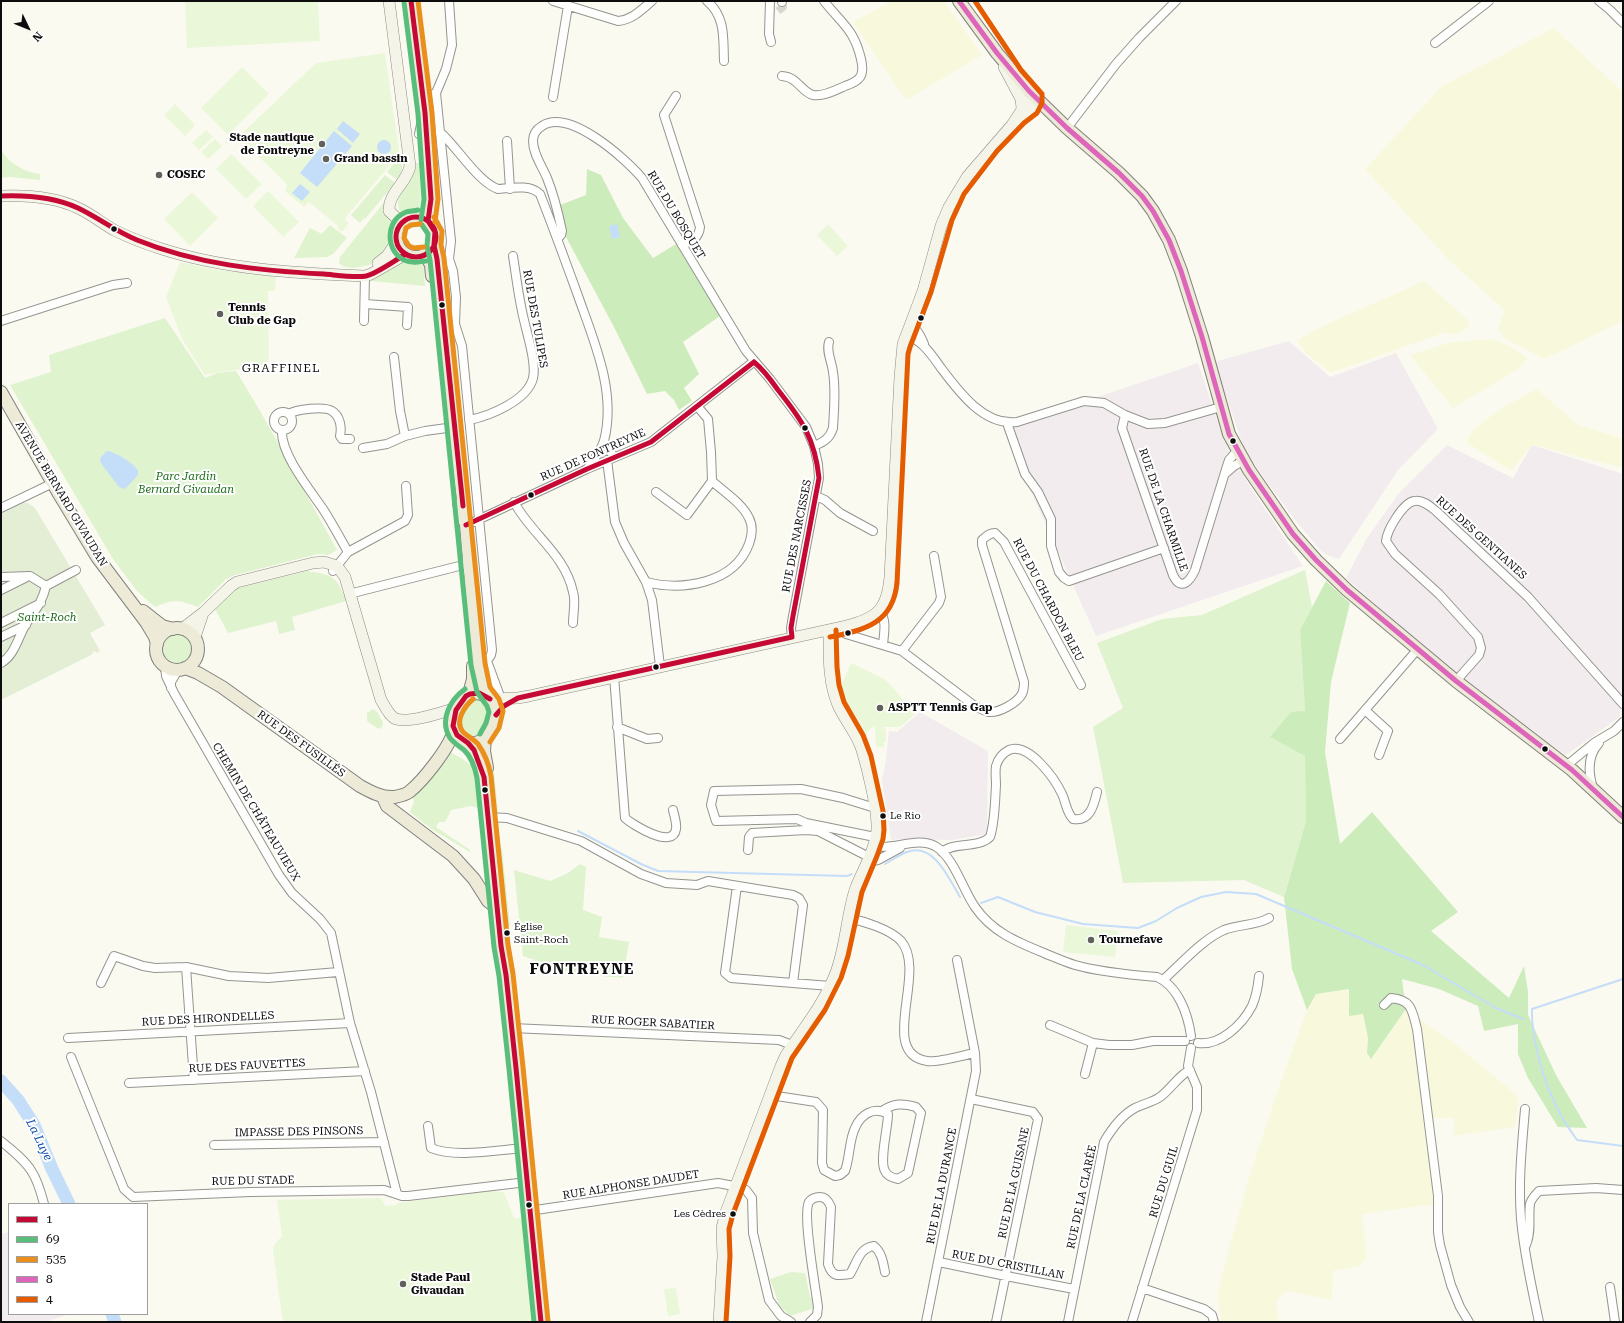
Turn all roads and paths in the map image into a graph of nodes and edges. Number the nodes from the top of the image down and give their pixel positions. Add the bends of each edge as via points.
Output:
1 (388, 1) edge
2 (407, 1) edge
3 (412, 1) edge
4 (449, 1) edge
5 (553, 1) edge
6 (652, 1) edge
7 (708, 1) edge
8 (824, 1) edge
9 (959, 1) edge
10 (967, 1) edge
11 (1176, 1) edge
12 (1489, 1) edge
13 (1599, 1) edge
14 (770, 3) edge
15 (568, 6) junction
16 (778, 11) dead end
17 (1623, 23) edge
18 (771, 42) dead end
19 (1435, 43) dead end
20 (997, 53) junction
21 (412, 59) junction
22 (724, 61) dead end
23 (1015, 74) junction
24 (782, 76) dead end
25 (436, 93) junction
26 (676, 96) dead end
27 (553, 97) dead end
28 (423, 98) junction
29 (1030, 105) junction
30 (1067, 128) junction
31 (440, 132) junction
32 (419, 134) junction
33 (507, 141) dead end
34 (510, 188) junction
35 (1, 196) edge
36 (415, 220) junction
37 (558, 238) junction
38 (396, 241) junction
39 (434, 244) junction
40 (682, 245) junction
41 (406, 254) junction
42 (425, 254) junction
43 (513, 256) dead end
44 (241, 266) junction
45 (365, 276) junction
46 (127, 284) dead end
47 (365, 304) junction
48 (1, 321) edge
49 (364, 321) dead end
50 (407, 325) dead end
51 (910, 325) junction
52 (906, 335) junction
53 (829, 342) dead end
54 (925, 347) junction
55 (394, 357) dead end
56 (754, 362) junction
57 (1, 392) edge
58 (697, 406) junction
59 (1221, 407) junction
60 (290, 414) junction
61 (1125, 415) junction
62 (469, 420) junction
63 (1008, 423) junction
64 (451, 428) junction
65 (282, 430) junction
66 (405, 436) junction
67 (350, 439) dead end
68 (604, 442) junction
69 (814, 446) junction
70 (363, 448) dead end
71 (1240, 456) junction
72 (611, 459) junction
73 (587, 469) junction
74 (712, 481) junction
75 (53, 482) junction
76 (406, 486) dead end
77 (656, 492) dead end
78 (816, 496) junction
79 (514, 502) junction
80 (1, 508) edge
81 (467, 516) junction
82 (873, 531) dead end
83 (1164, 548) junction
84 (348, 552) junction
85 (934, 556) dead end
86 (463, 565) junction
87 (335, 568) junction
88 (76, 570) dead end
89 (28, 576) junction
90 (1, 577) edge
91 (646, 582) junction
92 (46, 586) junction
93 (1, 590) edge
94 (348, 590) junction
95 (125, 595) junction
96 (41, 603) junction
97 (880, 610) junction
98 (204, 612) junction
99 (573, 622) dead end
100 (1, 623) edge
101 (26, 625) junction
102 (177, 629) junction
103 (833, 629) junction
104 (1, 637) edge
105 (195, 637) junction
106 (792, 637) junction
107 (157, 644) junction
108 (883, 645) junction
109 (1417, 650) junction
110 (902, 651) junction
111 (198, 654) junction
112 (487, 661) junction
113 (1, 663) edge
114 (165, 666) junction
115 (660, 666) junction
116 (181, 669) junction
117 (479, 672) junction
118 (614, 676) junction
119 (1456, 681) junction
120 (1081, 685) dead end
121 (222, 687) junction
122 (171, 688) junction
123 (469, 694) junction
124 (493, 698) junction
125 (518, 698) junction
126 (1623, 704) edge
127 (456, 708) junction
128 (1365, 710) junction
129 (434, 714) junction
130 (496, 715) junction
131 (1623, 722) edge
132 (618, 726) junction
133 (453, 727) junction
134 (485, 738) junction
135 (658, 738) dead end
136 (1605, 738) junction
137 (1340, 739) dead end
138 (467, 742) junction
139 (1580, 754) junction
140 (441, 755) junction
141 (1380, 755) dead end
142 (1589, 764) junction
143 (1571, 769) junction
144 (1593, 789) junction
145 (1097, 792) dead end
146 (383, 797) junction
147 (875, 808) junction
148 (674, 810) dead end
149 (1623, 816) edge
150 (490, 817) junction
151 (874, 841) junction
152 (905, 844) junction
153 (748, 850) dead end
154 (942, 852) junction
155 (868, 859) junction
156 (737, 886) junction
157 (497, 908) junction
158 (848, 918) junction
159 (1269, 918) dead end
160 (957, 960) dead end
161 (186, 967) junction
162 (338, 972) junction
163 (506, 974) junction
164 (1259, 976) dead end
165 (1163, 980) junction
166 (101, 983) dead end
167 (793, 983) junction
168 (830, 986) junction
169 (1384, 1005) dead end
170 (350, 1022) junction
171 (1050, 1025) dead end
172 (512, 1028) junction
173 (190, 1032) junction
174 (68, 1038) dead end
175 (1188, 1038) junction
176 (1093, 1043) junction
177 (792, 1045) junction
178 (1195, 1046) junction
179 (975, 1053) junction
180 (71, 1057) dead end
181 (1190, 1070) junction
182 (365, 1071) junction
183 (1085, 1074) dead end
184 (194, 1080) junction
185 (129, 1083) dead end
186 (770, 1095) junction
187 (971, 1099) junction
188 (1525, 1109) dead end
189 (882, 1111) junction
190 (428, 1126) dead end
191 (1, 1142) edge
192 (384, 1142) junction
193 (214, 1145) dead end
194 (524, 1148) junction
195 (527, 1182) junction
196 (735, 1185) junction
197 (1623, 1190) edge
198 (397, 1194) junction
199 (44, 1203) edge
200 (529, 1211) junction
201 (1525, 1247) junction
202 (938, 1262) junction
203 (885, 1272) dead end
204 (1006, 1276) junction
205 (1610, 1287) dead end
206 (1142, 1288) junction
207 (1074, 1289) junction
208 (541, 1322) edge
209 (719, 1322) edge
210 (791, 1322) edge
211 (810, 1322) edge
212 (926, 1322) edge
213 (996, 1322) edge
214 (1068, 1322) edge
215 (1132, 1322) edge
216 (1214, 1322) edge
217 (1469, 1322) edge
218 (1539, 1322) edge
219 (1615, 1322) edge

1 - 36 main road via 410,166 407,177 398,188 393,206 400,215
2 - 21 main road
3 - 28 main road
4 - 25 street via 452,45
5 - 15 street
6 - 15 street via 632,18 618,21
7 - 22 street via 719,15 723,26
8 - 24 street via 855,39 863,69 862,76 854,83 813,95 788,76
9 - 20 main road
10 - 23 main road
11 - 30 street via 1116,64
12 - 19 street
13 - 17 street
14 - 16 street
14 - 18 street
15 - 27 street
20 - 23 main road
20 - 29 main road via 1022,103
21 - 28 street via 416,65 419,94
21 - 32 main road
23 - 29 main road
25 - 28 street
25 - 31 street
26 - 40 street via 664,115 700,227 698,236
28 - 32 street via 420,102 422,119
28 - 36 main road via 431,199
29 - 30 main road via 1047,109
29 - 51 main road via 967,177 951,202
30 - 59 main road via 1130,184 1146,201 1162,225 1181,271
31 - 34 street via 489,184 498,189
31 - 62 street via 451,241 449,259 456,297 455,324 462,346
32 - 36 main road via 426,200 424,211
33 - 34 street
34 - 37 street via 536,189
35 - 44 main road via 29,196 56,201 78,208 145,243 183,256
36 - 38 main road via 397,232
36 - 39 main road via 435,232
37 - 40 street, RUE DU BOSQUET via 562,230 554,198 534,148 533,139 543,125 552,121 561,122 594,136 623,158 642,178
37 - 68 street, RUE DU BOSQUET via 597,350 606,392
38 - 41 main road
38 - 44 main road via 387,256 372,268 362,270
39 - 42 main road
39 - 64 main road
40 - 56 street, RUE DU BOSQUET
41 - 42 main road
41 - 45 main road
42 - 64 main road via 431,265
43 - 62 street, RUE DES TULIPES via 534,377 529,388 510,404
44 - 45 main road via 320,275
45 - 47 street
46 - 48 street via 113,285
47 - 49 street
47 - 50 street via 408,307
51 - 52 main road
51 - 54 street via 918,332
52 - 54 street
52 - 97 main road via 901,353 890,576 887,598
53 - 69 street via 834,384 833,428 827,440
54 - 63 street via 955,387 972,404 988,416
55 - 66 street
56 - 58 street, RUE DE FONTREYNE
56 - 69 street, RUE DES NARCISSES via 801,420
57 - 75 main road, AVENUE BERNARD GIVAUDAN
58 - 72 street, RUE DE FONTREYNE via 651,442
58 - 74 street via 708,419
59 - 61 street via 1156,424 1148,424
59 - 71 main road via 1226,426
60 - 65 street via 291,424
60 - 65 street via 280,412 275,417 276,427
60 - 67 street via 311,409 328,409 341,423 342,439
61 - 63 street via 1104,403 1084,401
61 - 83 street, RUE DE LA CHARMILLE via 1122,428
62 - 81 street
63 - 83 street via 1025,474 1038,492 1051,519 1051,546 1059,572 1064,578 1069,581
64 - 66 street
64 - 81 main road
65 - 84 street via 282,440 307,487
66 - 70 street via 387,444
68 - 72 street
68 - 73 street, RUE DU BOSQUET
69 - 78 street, RUE DES NARCISSES via 819,478
71 - 83 street, RUE DE LA CHARMILLE via 1229,460 1195,570 1184,584 1176,580
71 - 109 main road via 1283,521 1304,547 1347,590
72 - 73 street, RUE DE FONTREYNE
72 - 91 street via 615,522
73 - 79 street, RUE DE FONTREYNE
74 - 77 street via 685,518
74 - 91 street via 749,517 751,538 742,558 725,573 692,585 660,586
75 - 80 street via 38,493
75 - 95 main road, AVENUE BERNARD GIVAUDAN via 97,557
76 - 84 street via 408,515 405,520
78 - 82 street
78 - 106 street, RUE DES NARCISSES via 793,616
79 - 81 street, RUE DE FONTREYNE via 491,512
79 - 99 street via 564,566 574,593
81 - 86 main road
81 - 112 street via 492,650
81 - 117 main road
84 - 87 street
85 - 110 street via 941,597 939,603
86 - 94 street
86 - 123 main road via 474,671
87 - 94 main road
87 - 98 main road via 307,565 237,582 225,590
88 - 92 street
89 - 90 street
89 - 92 street
89 - 93 street
91 - 115 street via 652,600
92 - 96 street
94 - 129 main road via 381,700 386,708 395,719 403,720
95 - 102 main road via 162,626
95 - 107 main road via 146,622
96 - 100 street
96 - 101 street
97 - 103 main road via 863,621
97 - 108 street via 885,625
98 - 102 main road
98 - 105 main road
101 - 104 street
101 - 113 street via 12,650
102 - 105 main road via 189,632
102 - 107 main road via 162,634
103 - 106 main road
103 - 108 street, RUE DU CHARDON BLEU
103 - 147 main road via 832,680 835,696 859,741
105 - 111 main road
106 - 115 main road
107 - 114 main road via 158,658
108 - 110 street, RUE DU CHARDON BLEU
109 - 119 main road
109 - 128 street
110 - 120 street, RUE DU CHARDON BLEU via 983,710 998,711 1019,698 1024,688 1022,674 982,545 982,540 987,535 995,533 1004,542
111 - 116 main road via 193,663
111 - 121 main road, RUE DES FUSILLÉS via 204,667
112 - 117 street
112 - 124 street
114 - 116 main road
114 - 122 street, CHEMIN DE CHÂTEAUVIEUX
115 - 118 main road
116 - 121 main road, RUE DES FUSILLÉS via 198,673
116 - 122 street via 171,682
117 - 124 main road via 483,687
118 - 125 main road
118 - 132 street
119 - 126 street, RUE DES GENTIANES via 1478,655 1481,648 1478,637 1439,594 1395,554 1386,541 1390,528 1412,501 1419,501 1436,511 1528,596
119 - 143 main road
121 - 146 main road, RUE DES FUSILLÉS via 360,786
122 - 162 street, CHEMIN DE CHÂTEAUVIEUX via 279,875 292,893 326,926 332,939
123 - 124 main road
123 - 127 main road
124 - 125 main road
124 - 130 main road
125 - 130 main road via 504,706
127 - 129 main road
127 - 133 main road
128 - 137 street
128 - 141 street via 1388,731
129 - 133 main road via 443,717
130 - 134 main road via 491,731
131 - 136 street
132 - 135 street via 647,739
132 - 148 street via 625,818 657,836 669,836 674,834 676,829
133 - 138 main road via 459,737
133 - 140 main road via 452,736
134 - 138 main road via 477,743
134 - 150 main road
136 - 139 street
136 - 142 street via 1592,753
138 - 140 main road
138 - 150 main road via 481,764
139 - 142 street
139 - 143 street
140 - 146 main road via 408,792 399,796
142 - 143 street via 1583,771
142 - 144 street
143 - 144 main road
144 - 149 main road
145 - 154 street via 1090,813 1081,819 1073,819 1060,789 1036,759 1025,750 1012,749 1002,755 996,767 990,837 985,841 945,849
146 - 157 main road via 387,806 460,863 488,901
147 - 151 main road via 877,826
147 - 151 street via 843,798 801,790 714,791 711,805 716,821 797,819
150 - 156 street via 507,818 581,841 641,874 666,883 697,885 708,881
150 - 157 main road
150 - 163 main road via 506,945
151 - 152 street via 889,848
151 - 155 main road
152 - 154 street via 927,843
152 - 155 street via 878,860
153 - 155 street via 752,833 806,830 818,832
154 - 165 street via 974,906 998,932 1074,965
155 - 158 main road via 856,888
156 - 167 street via 794,896 802,901
156 - 167 street via 725,972 731,978
157 - 163 main road
158 - 168 main road via 840,960
158 - 179 street via 892,933 906,950 910,965 903,1027 905,1044 910,1054 928,1061
159 - 165 street via 1256,924 1218,933
160 - 179 street, RUE DE LA DURANCE
161 - 162 street via 229,976 268,978
161 - 166 street via 155,968 114,956
161 - 173 street
162 - 170 street, CHEMIN DE CHÂTEAUVIEUX
163 - 172 main road
164 - 178 street via 1252,1006 1242,1020 1220,1039
165 - 175 street via 1173,991 1190,1021
167 - 168 street
168 - 177 main road
169 - 217 street via 1391,998 1399,999 1408,1003 1412,1009 1417,1029 1438,1196 1440,1245 1451,1286
170 - 173 street, RUE DES HIRONDELLES
170 - 182 street, CHEMIN DE CHÂTEAUVIEUX
171 - 176 street
172 - 177 street, RUE ROGER SABATIER via 771,1040 784,1041
172 - 194 main road
173 - 174 street, RUE DES HIRONDELLES
173 - 184 street
175 - 176 street via 1123,1046
175 - 178 street via 1197,1039
176 - 183 street
177 - 186 main road
178 - 181 street, RUE DU GUIL via 1188,1062
179 - 187 street, RUE DE LA DURANCE via 976,1071
180 - 198 street, RUE DU STADE via 124,1190 133,1197 378,1190
181 - 206 street, RUE DU GUIL via 1197,1087 1197,1110
181 - 207 street, RUE DE LA CLARÉE via 1159,1098 1134,1108 1124,1116 1104,1142
182 - 184 street, RUE DES FAUVETTES
182 - 192 street, CHEMIN DE CHÂTEAUVIEUX
184 - 185 street, RUE DES FAUVETTES
186 - 189 street via 816,1102 820,1106 823,1110 822,1163 824,1170 835,1176 845,1171 854,1129 858,1123 869,1112
186 - 196 main road
187 - 202 street, RUE DE LA DURANCE
187 - 204 street, RUE DE LA GUISANE via 1033,1112 1038,1119
188 - 201 street via 1520,1172 1521,1219
189 - 189 street via 888,1114 882,1163 885,1172 898,1179 908,1173 921,1113 916,1107 899,1104
190 - 194 street via 431,1148 440,1152
191 - 199 street via 32,1172
192 - 193 street, IMPASSE DES PINSONS
192 - 198 street, CHEMIN DE CHÂTEAUVIEUX
194 - 195 main road
195 - 198 street, RUE DU STADE via 408,1196
195 - 200 main road
196 - 200 street, RUE ALPHONSE DAUDET via 718,1183
196 - 209 main road via 722,1228
196 - 210 street via 746,1190 752,1198 753,1233 769,1300 781,1316
197 - 201 street via 1596,1188 1539,1191 1530,1202 1528,1241
200 - 208 main road
201 - 218 street
202 - 204 street, RUE DU CRISTILLAN
202 - 212 street, RUE DE LA DURANCE
203 - 211 street via 882,1256 874,1246 867,1247 861,1252 850,1274 836,1275 830,1271 828,1264 831,1207 828,1200 821,1197 813,1198 807,1211 818,1307 817,1315
204 - 207 street, RUE DU CRISTILLAN
204 - 213 street, RUE DE LA GUISANE
205 - 219 street
206 - 215 street, RUE DU GUIL
206 - 216 street via 1204,1309 1212,1315
207 - 214 street, RUE DE LA CLARÉE

